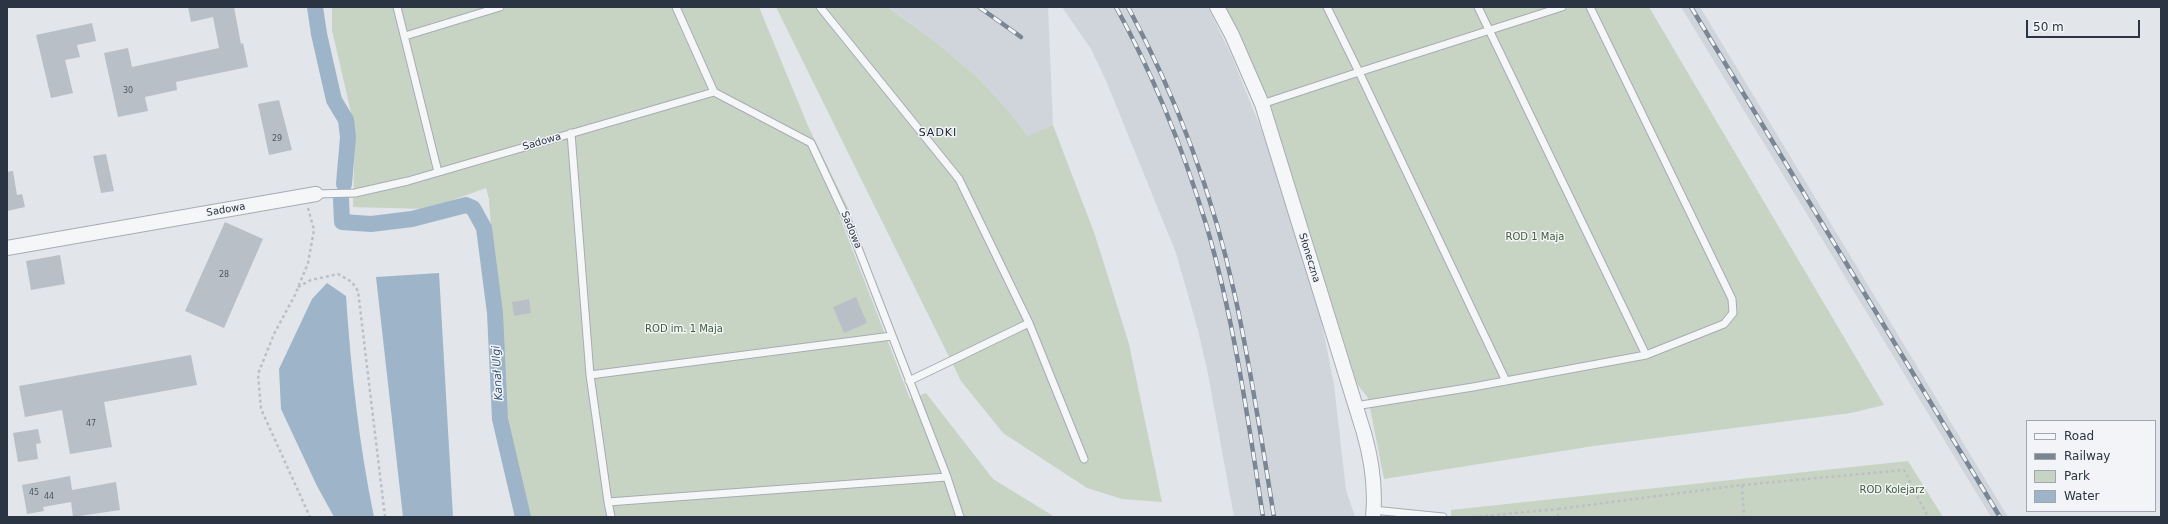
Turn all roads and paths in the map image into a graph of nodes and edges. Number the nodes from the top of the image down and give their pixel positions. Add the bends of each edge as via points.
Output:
1 (397, 7) edge
2 (500, 7) edge
3 (676, 7) edge
4 (820, 7) edge
5 (1217, 7) edge
6 (1327, 7) edge
7 (1478, 7) edge
8 (1562, 7) edge
9 (1590, 7) edge
10 (1489, 30) junction
11 (404, 36) junction
12 (1359, 72) junction
13 (714, 92) junction
14 (1262, 104) junction
15 (571, 133) junction
16 (438, 172) junction
17 (311, 195) junction
18 (7, 248) edge
19 (298, 287) junction
20 (1029, 323) junction
21 (892, 336) junction
22 (1646, 355) junction
23 (590, 375) junction
24 (909, 381) junction
25 (1506, 381) junction
26 (1355, 406) junction
27 (1084, 460) dead end
28 (947, 477) junction
29 (1742, 485) junction
30 (608, 502) junction
31 (1558, 509) junction
32 (1373, 514) edge
33 (310, 517) edge
34 (385, 517) edge
35 (611, 517) edge
36 (960, 517) edge
37 (1443, 517) edge
38 (1473, 517) edge
39 (1558, 517) edge
40 (1744, 517) edge
41 (1928, 517) edge

1 - 11 lane
2 - 11 lane
3 - 13 lane
4 - 20 lane via 959,178
5 - 14 street, Słoneczna
6 - 12 lane
7 - 10 lane
8 - 10 lane
9 - 22 lane via 1732,299 1733,313 1724,324
10 - 12 lane
10 - 22 lane
11 - 16 lane
12 - 14 lane
12 - 25 lane
13 - 15 lane, Sadowa
13 - 21 lane, Sadowa via 811,143 848,222
14 - 26 street, Słoneczna
15 - 16 lane, Sadowa
15 - 23 lane
16 - 17 lane, Sadowa via 355,193
17 - 18 street, Sadowa
17 - 19 path via 314,230 308,263
19 - 33 path via 274,334 258,374 261,409
19 - 34 path via 311,280 338,274 352,282 358,291
20 - 24 lane
20 - 27 lane
21 - 23 lane
21 - 24 lane, Sadowa
22 - 25 lane
23 - 30 lane
24 - 28 lane, Sadowa
25 - 26 lane
26 - 32 street, Słoneczna via 1371,459
28 - 30 lane
28 - 36 lane, Sadowa
29 - 31 path
29 - 40 path
29 - 41 path via 1904,470
30 - 35 lane
31 - 38 path
31 - 39 path
32 - 37 lane

